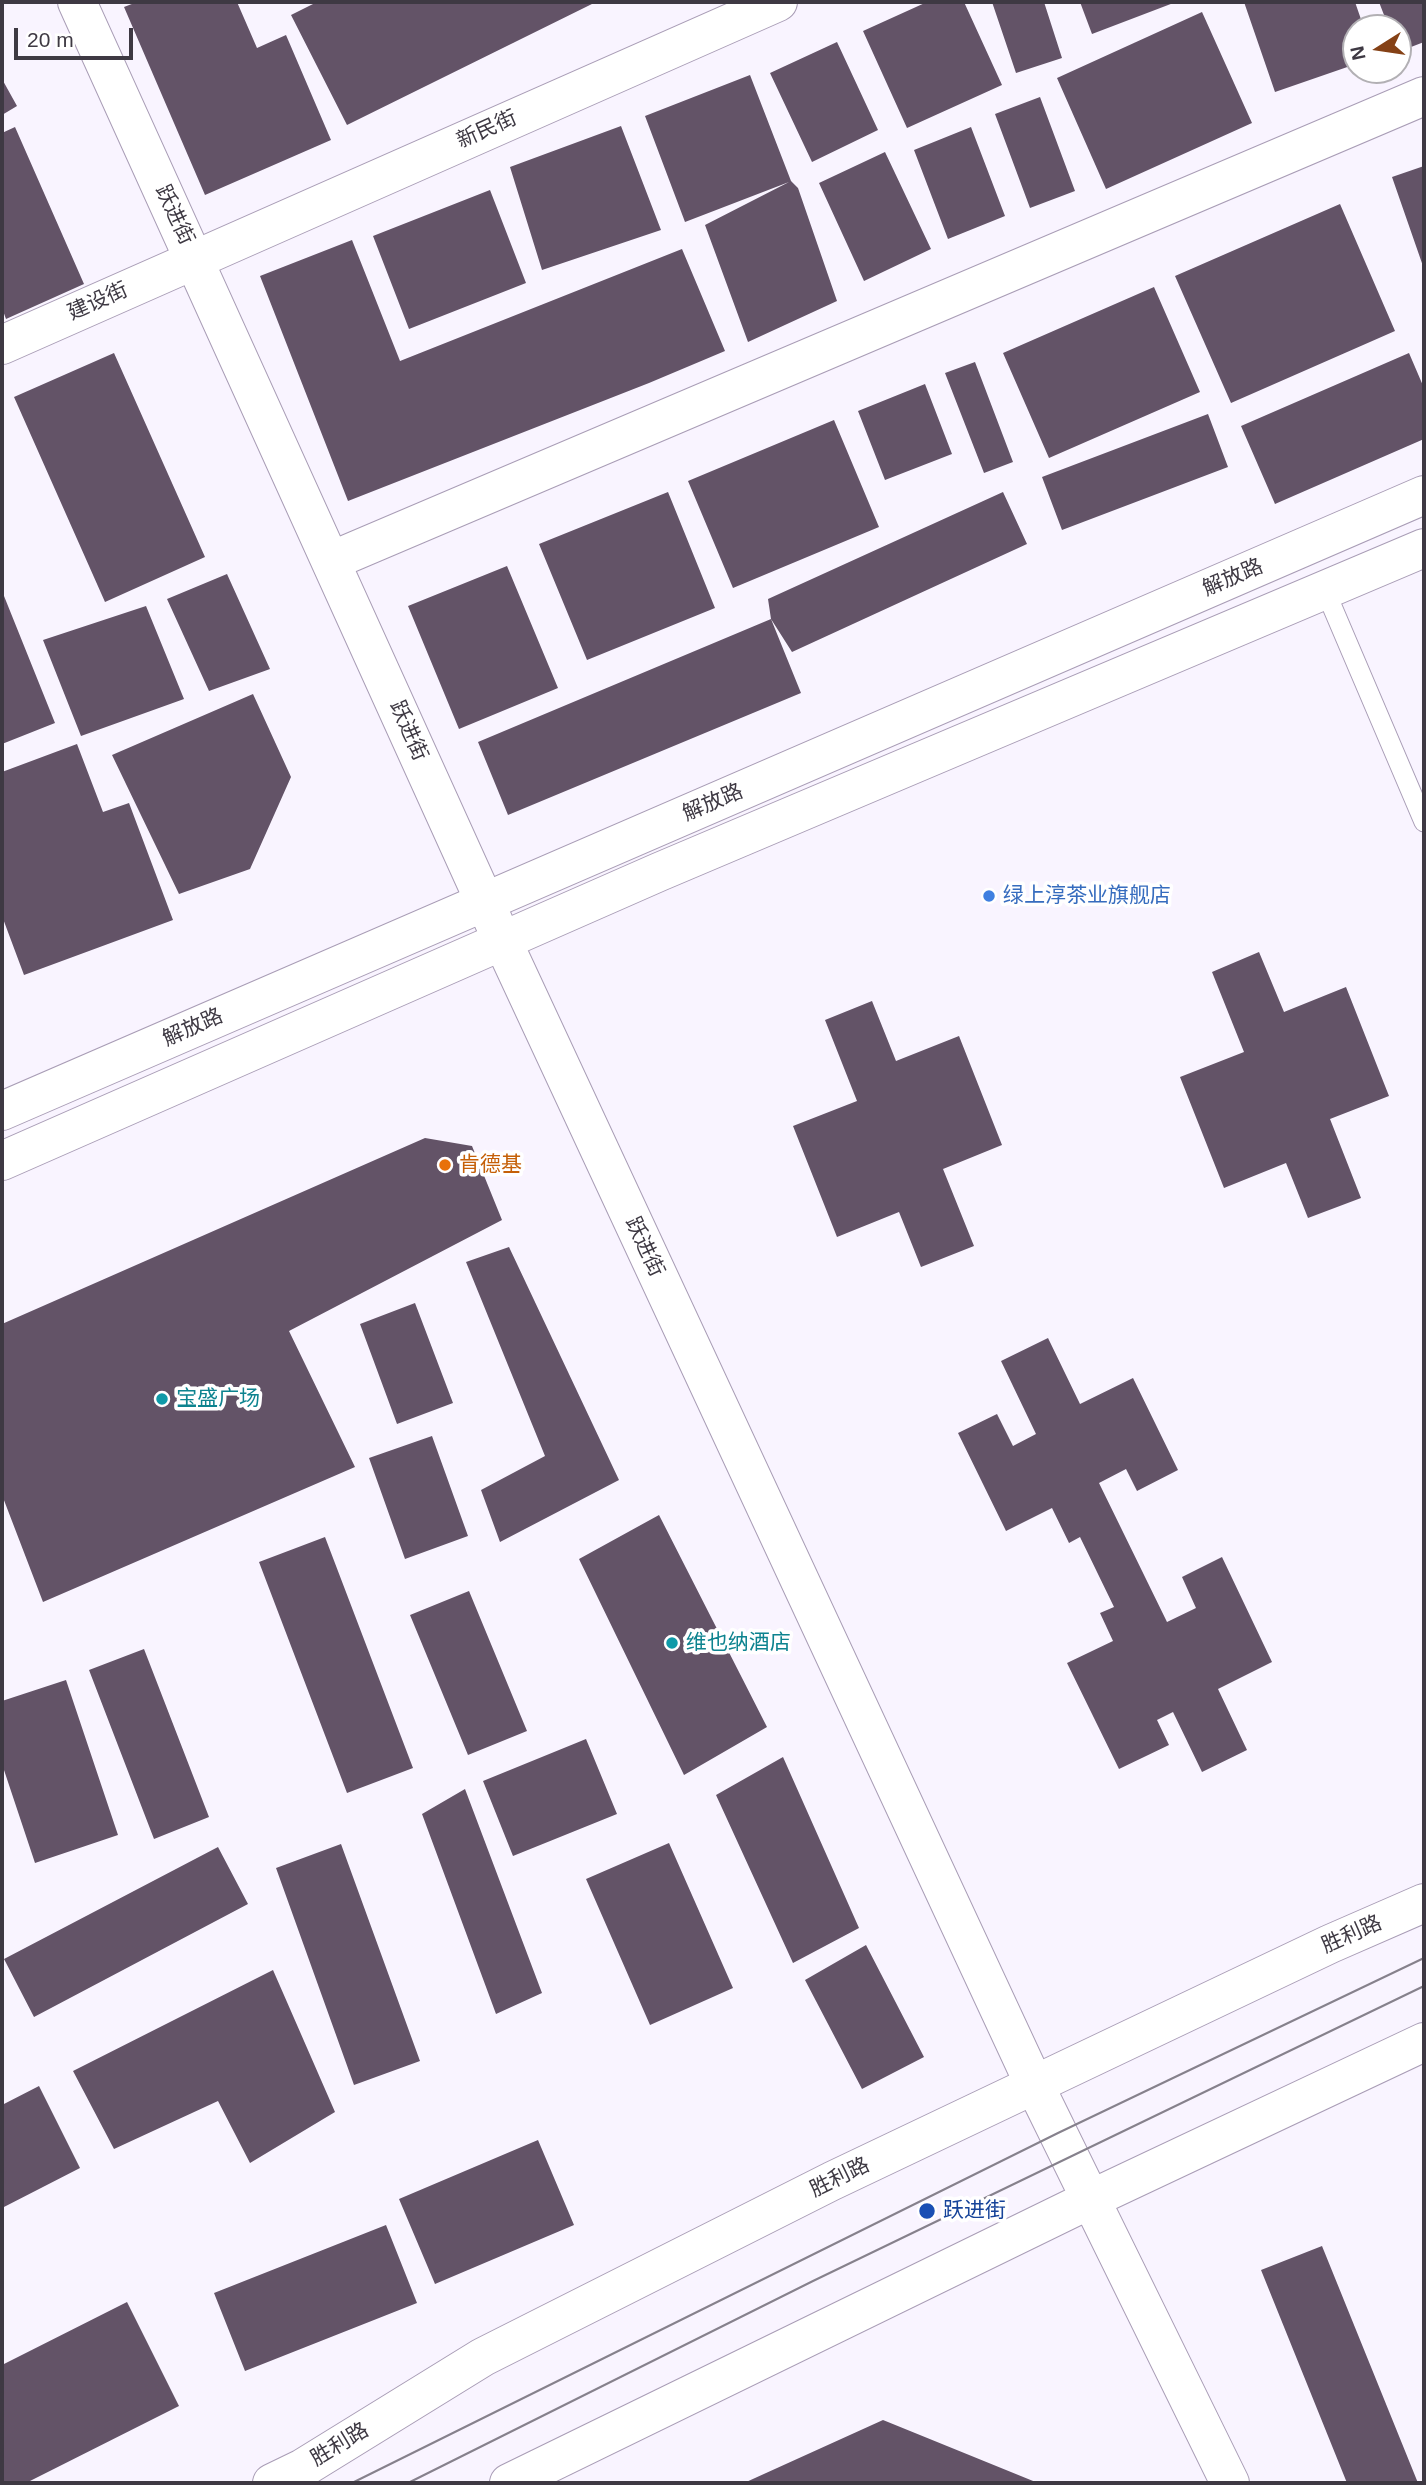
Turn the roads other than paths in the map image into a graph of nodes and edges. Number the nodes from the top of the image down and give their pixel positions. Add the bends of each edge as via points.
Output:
1 (76, 2) edge
2 (778, 2) edge
3 (1424, 96) edge
4 (195, 259) junction
5 (2, 345) edge
6 (1424, 495) edge
7 (1424, 548) edge
8 (331, 561) junction
9 (1325, 590) junction
10 (1424, 822) edge
11 (484, 901) junction
12 (502, 940) junction
13 (2, 1111) edge
14 (2, 1161) edge
15 (1424, 1903) edge
16 (1424, 2042) edge
17 (1034, 2084) junction
18 (1091, 2199) junction
19 (272, 2483) edge
20 (509, 2483) edge
21 (1230, 2483) edge

1 - 4 main road, 跃进街
2 - 4 main road, 新民街
3 - 8 main road
4 - 5 main road, 建设街
4 - 8 main road, 跃进街
6 - 11 main road, 解放路
7 - 9 main road, 解放路
8 - 11 main road, 跃进街
9 - 10 lane
9 - 12 main road, 解放路
11 - 12 main road, 跃进街
11 - 13 main road, 解放路
12 - 14 main road, 解放路
12 - 17 main road, 跃进街
15 - 17 main road, 胜利路
16 - 18 main road
17 - 18 main road, 跃进街
17 - 19 main road, 胜利路 via 484,2357
18 - 20 main road
18 - 21 main road, 跃进街

